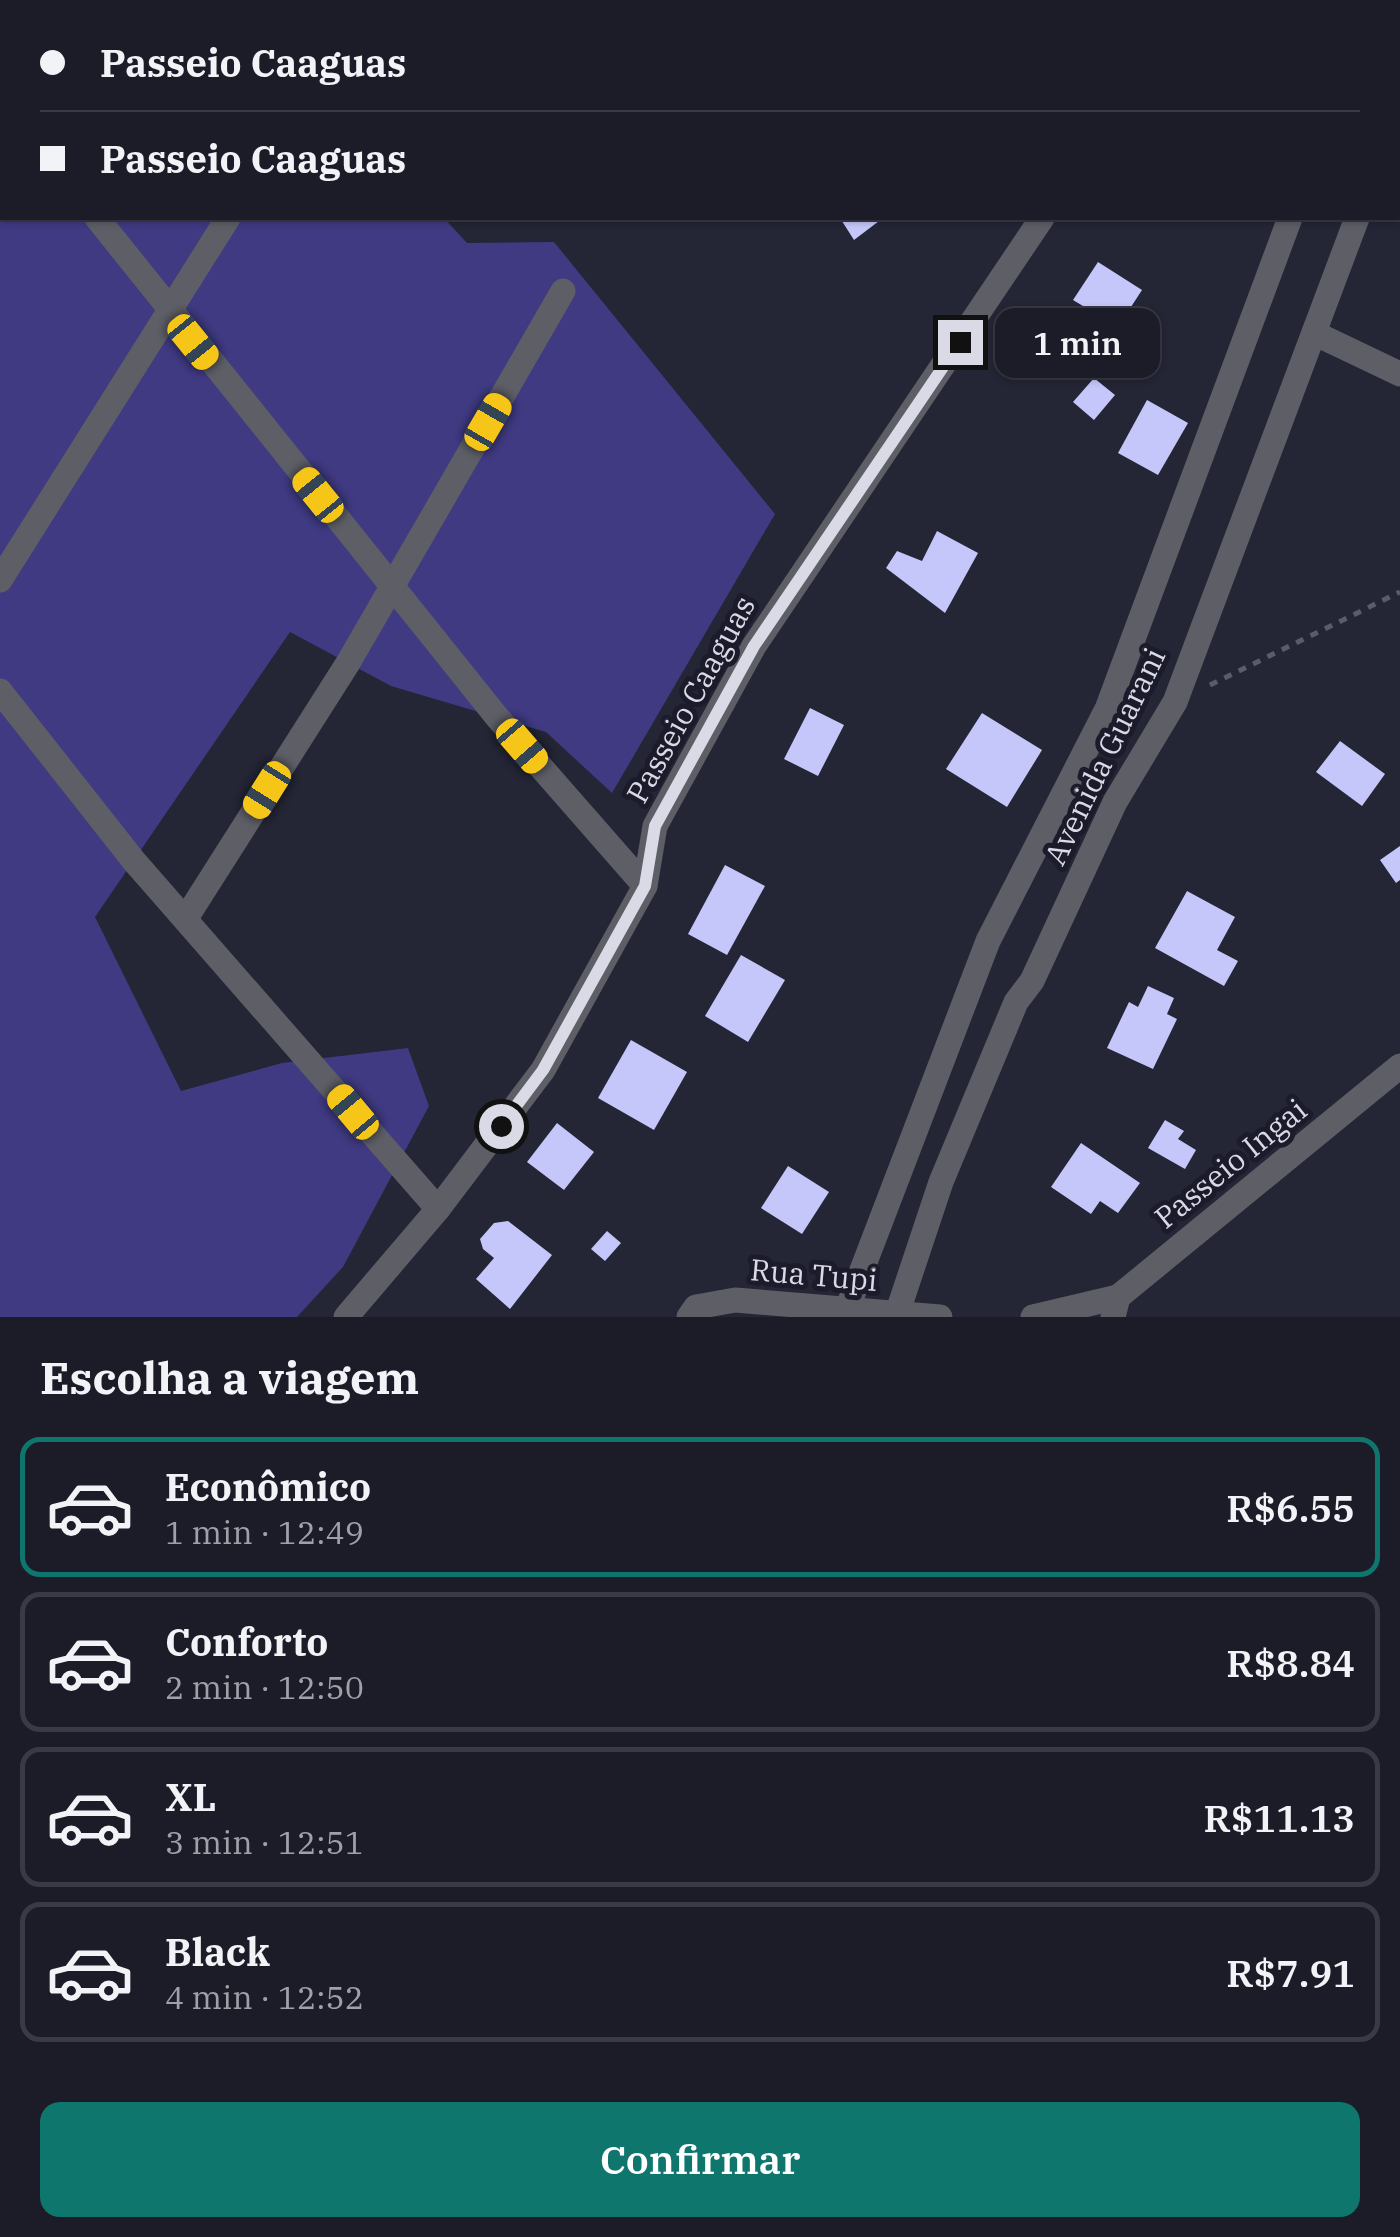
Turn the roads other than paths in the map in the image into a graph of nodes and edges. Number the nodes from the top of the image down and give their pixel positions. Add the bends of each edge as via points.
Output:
1 (99, 220) edge
2 (227, 220) edge
3 (1041, 220) edge
4 (1289, 220) edge
5 (1356, 220) edge
6 (564, 291) dead end
7 (168, 311) junction
8 (1314, 333) junction
9 (1400, 374) edge
10 (0, 580) edge
11 (393, 586) junction
12 (0, 691) edge
13 (645, 886) junction
14 (186, 918) junction
15 (1400, 1066) edge
16 (438, 1209) junction
17 (1115, 1307) edge
18 (845, 1314) edge
19 (896, 1315) edge
20 (346, 1317) edge
21 (689, 1317) edge
22 (940, 1317) edge
23 (1033, 1317) edge

1 - 7 street
2 - 7 street
3 - 13 street, Passeio Caaguas via 754,646 655,826
4 - 18 street, Avenida Guarani via 1107,708 988,941
5 - 8 street, Avenida Guarani
6 - 11 street
7 - 10 street
7 - 11 street
8 - 9 street
8 - 19 street, Avenida Guarani via 1175,702 1115,802 1032,981 1016,1002 941,1182
11 - 13 street
11 - 14 street
12 - 14 street
13 - 16 street, Passeio Caaguas via 543,1070
14 - 16 street
15 - 17 street, Passeio Ingai
16 - 20 street, Passeio Caaguas
17 - 23 street
18 - 19 street, Rua Tupi
18 - 21 street, Rua Tupi via 736,1300 696,1307
19 - 22 street, Rua Tupi

